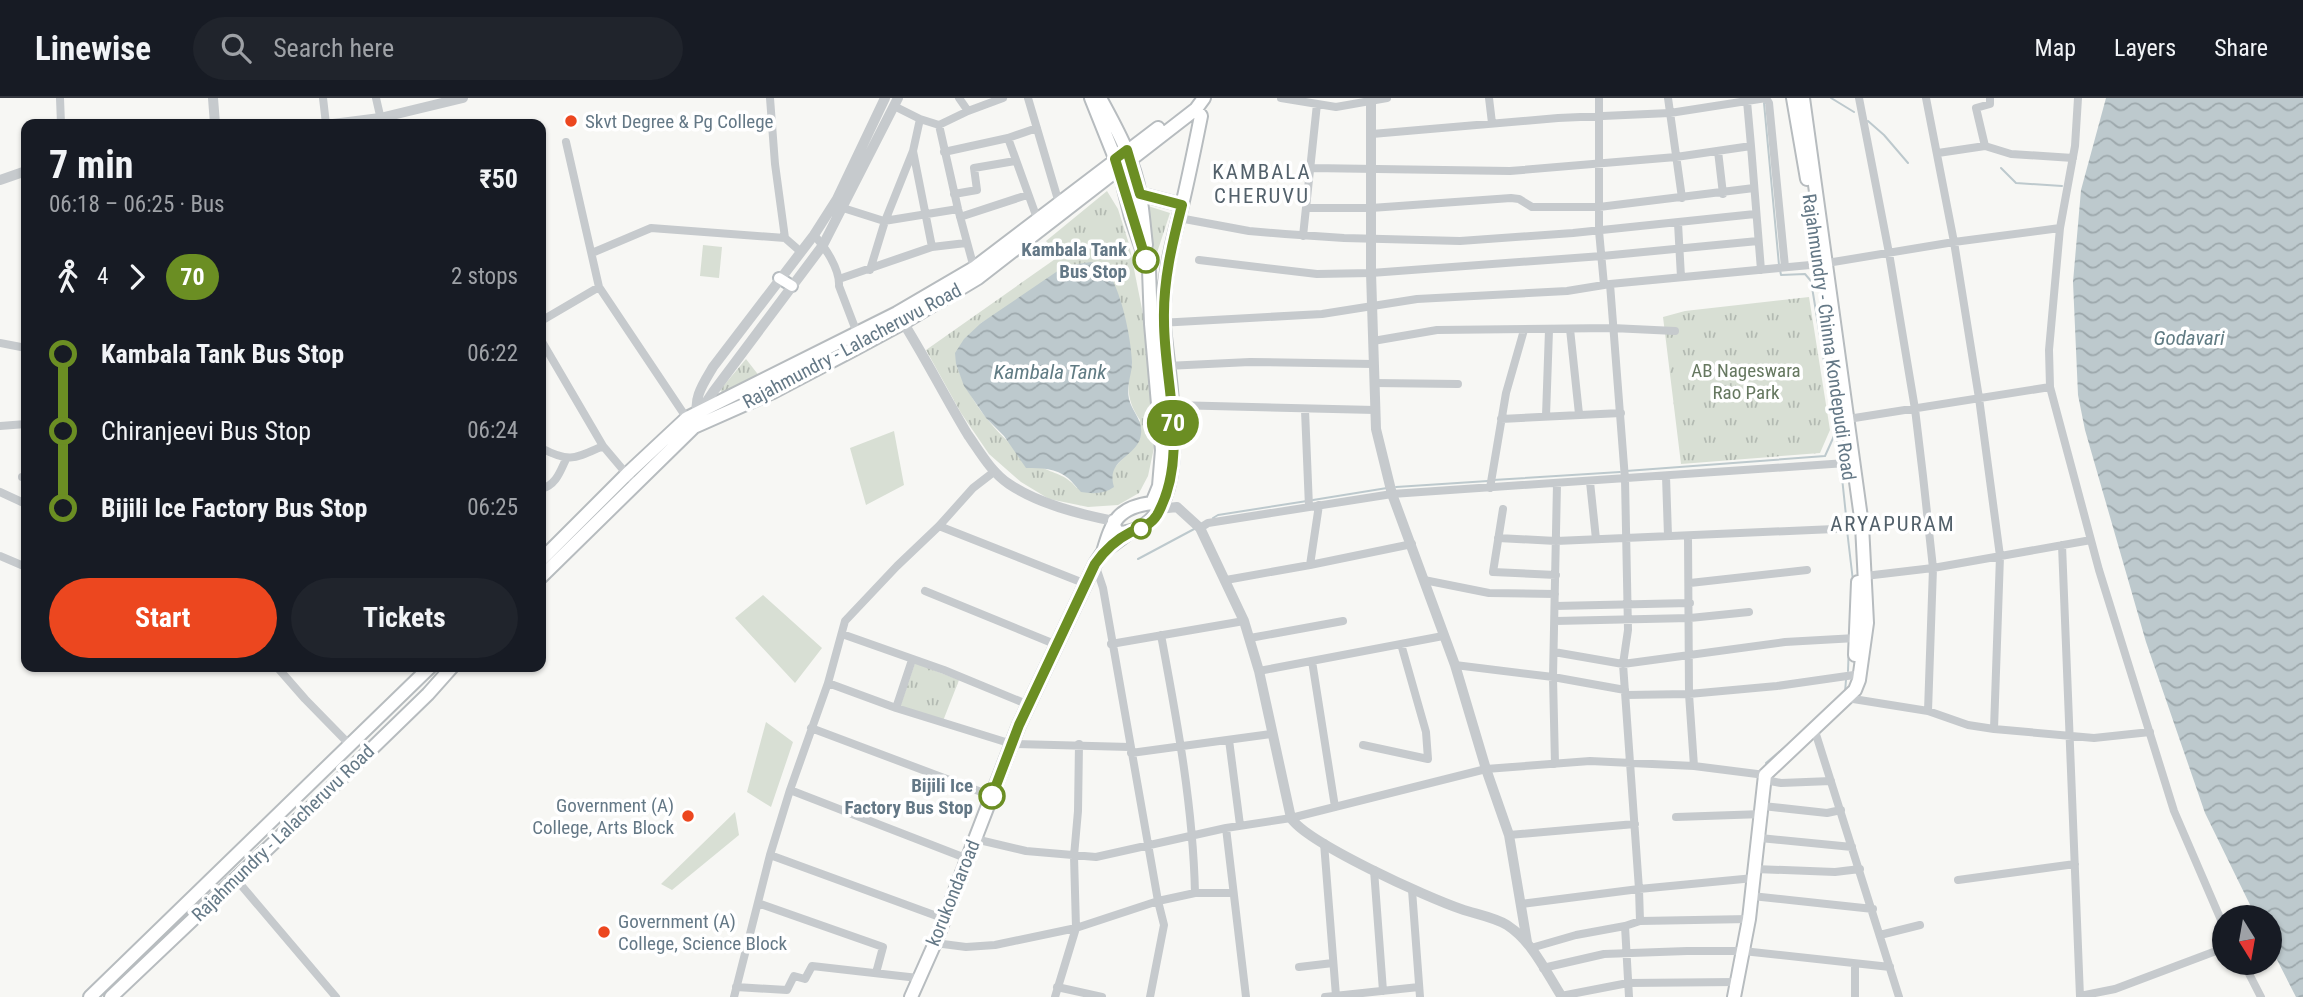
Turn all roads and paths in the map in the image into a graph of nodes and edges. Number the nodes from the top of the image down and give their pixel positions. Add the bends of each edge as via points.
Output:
1 (60, 98) edge
2 (213, 98) edge
3 (323, 98) edge
4 (376, 98) edge
5 (463, 98) edge
6 (770, 98) edge
7 (885, 98) edge
8 (959, 98) edge
9 (1001, 98) edge
10 (1028, 98) edge
11 (1091, 98) edge
12 (1100, 98) edge
13 (1205, 98) edge
14 (1281, 98) edge
15 (1387, 98) edge
16 (1489, 98) edge
17 (1599, 98) edge
18 (1668, 98) edge
19 (1769, 98) edge
20 (1793, 98) edge
21 (1803, 98) edge
22 (1859, 98) edge
23 (1926, 98) edge
24 (1990, 98) edge
25 (2078, 98) edge
26 (1371, 100) edge
27 (896, 102) edge
28 (1747, 102) junction
29 (423, 103) edge
30 (1196, 104) edge
31 (1317, 104) junction
32 (968, 111) junction
33 (1670, 113) junction
34 (1600, 118) junction
35 (61, 119) edge
36 (215, 119) edge
37 (325, 119) edge
38 (381, 119) edge
39 (386, 119) edge
40 (920, 119) junction
41 (1492, 123) junction
42 (940, 125) junction
43 (1037, 128) junction
44 (1372, 134) junction
45 (1008, 138) junction
46 (566, 142) dead end
47 (1751, 146) junction
48 (1985, 146) junction
49 (914, 151) junction
50 (1718, 151) junction
51 (944, 152) junction
52 (1938, 153) junction
53 (1129, 155) junction
54 (1676, 157) junction
55 (2073, 158) junction
56 (1015, 160) junction
57 (1117, 164) junction
58 (1599, 164) junction
59 (1311, 169) junction
60 (1371, 171) junction
61 (21, 174) edge
62 (0, 180) edge
63 (1754, 188) junction
64 (954, 194) junction
65 (1140, 194) junction
66 (1723, 194) junction
67 (1027, 195) junction
68 (1682, 198) junction
69 (1059, 203) junction
70 (1599, 207) junction
71 (843, 208) junction
72 (1307, 208) junction
73 (1371, 208) junction
74 (1180, 212) junction
75 (959, 213) junction
76 (927, 214) junction
77 (1755, 214) junction
78 (885, 221) junction
79 (1678, 223) junction
80 (1040, 224) junction
81 (2060, 228) junction
82 (1599, 231) junction
83 (814, 234) junction
84 (1303, 236) junction
85 (785, 238) junction
86 (1371, 239) junction
87 (1758, 241) junction
88 (1954, 242) junction
89 (966, 243) junction
90 (823, 245) junction
91 (932, 247) junction
92 (1678, 248) junction
93 (801, 252) junction
94 (592, 253) junction
95 (1889, 253) junction
96 (1601, 256) junction
97 (995, 260) junction
98 (1199, 260) dead end
99 (1824, 264) junction
100 (1785, 267) junction
101 (974, 268) junction
102 (870, 270) junction
103 (1149, 270) junction
104 (1761, 270) junction
105 (1371, 274) junction
106 (1681, 277) junction
107 (779, 278) junction
108 (839, 279) junction
109 (1607, 284) junction
110 (792, 286) junction
111 (599, 287) junction
112 (1372, 307) junction
113 (546, 318) edge
114 (900, 318) junction
115 (1157, 323) junction
116 (1612, 328) junction
117 (1570, 329) junction
118 (1524, 330) junction
119 (1549, 330) junction
120 (1675, 331) dead end
121 (857, 333) junction
122 (1373, 341) junction
123 (0, 343) edge
124 (21, 347) edge
125 (546, 349) edge
126 (815, 353) junction
127 (1373, 364) junction
128 (823, 366) junction
129 (1162, 367) junction
130 (765, 380) junction
131 (1374, 383) junction
132 (1458, 384) dead end
133 (2050, 387) junction
134 (773, 392) junction
135 (1979, 398) junction
136 (1172, 405) junction
137 (1915, 409) junction
138 (1305, 410) junction
139 (1375, 410) junction
140 (1621, 413) junction
141 (1579, 414) junction
142 (1546, 416) junction
143 (699, 419) junction
144 (1501, 419) junction
145 (1848, 419) junction
146 (21, 424) edge
147 (0, 426) edge
148 (603, 446) junction
149 (546, 450) edge
150 (566, 459) junction
151 (1846, 463) junction
152 (995, 471) junction
153 (627, 474) junction
154 (1666, 477) junction
155 (1625, 479) junction
156 (1590, 482) junction
157 (1557, 484) junction
158 (636, 485) junction
159 (546, 488) edge
160 (1490, 488) junction
161 (0, 492) edge
162 (1392, 494) junction
163 (21, 502) edge
164 (1319, 505) junction
165 (1155, 506) junction
166 (1309, 507) junction
167 (1503, 509) dead end
168 (1114, 521) junction
169 (939, 526) junction
170 (1199, 527) junction
171 (1857, 528) junction
172 (1130, 533) junction
173 (1668, 536) junction
174 (1688, 536) junction
175 (1498, 538) junction
176 (1626, 538) junction
177 (1596, 539) junction
178 (2091, 540) junction
179 (1556, 541) junction
180 (1412, 544) junction
181 (2062, 545) junction
182 (546, 551) edge
183 (1103, 552) junction
184 (0, 556) edge
185 (2000, 556) junction
186 (1095, 564) junction
187 (21, 565) edge
188 (1310, 565) junction
189 (1933, 568) junction
190 (1807, 570) dead end
191 (546, 572) edge
192 (1556, 575) junction
193 (1865, 576) junction
194 (1226, 580) junction
195 (1424, 580) junction
196 (1690, 583) junction
197 (1086, 584) junction
198 (925, 591) dead end
199 (1555, 594) junction
200 (1690, 603) junction
201 (1555, 606) junction
202 (1627, 606) junction
203 (1749, 612) dead end
204 (1690, 618) junction
205 (1628, 620) junction
206 (1244, 621) junction
207 (1343, 621) dead end
208 (1555, 621) junction
209 (842, 634) junction
210 (1161, 635) junction
211 (1443, 636) junction
212 (1250, 638) junction
213 (1856, 638) junction
214 (1111, 644) junction
215 (1401, 644) junction
216 (1057, 645) junction
217 (1554, 652) junction
218 (1690, 656) junction
219 (912, 660) junction
220 (1312, 661) junction
221 (1623, 664) junction
222 (1455, 665) junction
223 (1259, 671) junction
224 (281, 672) edge
225 (423, 672) edge
226 (446, 672) edge
227 (1854, 675) junction
228 (1553, 677) junction
229 (828, 683) junction
230 (1626, 692) junction
231 (1689, 694) junction
232 (1851, 694) junction
233 (1029, 705) junction
234 (896, 708) junction
235 (1928, 711) junction
236 (811, 728) junction
237 (1814, 728) junction
238 (1994, 729) junction
239 (2150, 732) junction
240 (1271, 734) junction
241 (2068, 737) junction
242 (1229, 740) junction
243 (350, 744) junction
244 (1012, 744) junction
245 (1079, 744) junction
246 (1363, 745) dead end
247 (1182, 747) junction
248 (1131, 750) junction
249 (1630, 762) junction
250 (1555, 764) junction
251 (1694, 766) junction
252 (1486, 769) junction
253 (1765, 777) junction
254 (1832, 781) junction
255 (790, 790) junction
256 (992, 796) junction
257 (1335, 807) junction
258 (1763, 810) junction
259 (1841, 810) junction
260 (1676, 817) dead end
261 (1291, 818) junction
262 (1635, 824) junction
263 (1240, 825) junction
264 (1226, 828) junction
265 (1194, 835) junction
266 (1509, 835) junction
267 (1760, 838) junction
268 (975, 839) junction
269 (1324, 843) junction
270 (1148, 845) junction
271 (1852, 847) junction
272 (770, 855) junction
273 (1074, 856) junction
274 (968, 859) junction
275 (2075, 864) junction
276 (1860, 869) junction
277 (1374, 870) junction
278 (1755, 873) junction
279 (235, 878) junction
280 (1958, 880) dead end
281 (1639, 888) junction
282 (1412, 890) junction
283 (1195, 893) junction
284 (1233, 893) junction
285 (1752, 896) junction
286 (1158, 901) junction
287 (758, 903) junction
288 (1521, 904) junction
289 (2215, 905) edge
290 (1873, 909) junction
291 (944, 919) junction
292 (1749, 919) junction
293 (1640, 921) junction
294 (1920, 925) dead end
295 (1625, 926) junction
296 (1076, 928) junction
297 (1880, 935) junction
298 (936, 943) junction
299 (1529, 945) junction
300 (1743, 951) junction
301 (1626, 953) junction
302 (2212, 953) edge
303 (1333, 963) junction
304 (1855, 964) junction
305 (1299, 967) dead end
306 (1890, 967) junction
307 (1544, 968) junction
308 (876, 973) junction
309 (2250, 975) edge
310 (918, 978) junction
311 (1736, 982) junction
312 (1628, 983) junction
313 (736, 987) junction
314 (1057, 987) junction
315 (1419, 987) junction
316 (1383, 991) junction
317 (1368, 995) edge
318 (1336, 996) edge
319 (2080, 996) edge
320 (90, 997) edge
321 (111, 997) edge
322 (336, 997) edge
323 (734, 997) edge
324 (911, 997) edge
325 (1055, 997) edge
326 (1102, 997) edge
327 (1150, 997) edge
328 (1247, 997) edge
329 (1325, 997) edge
330 (1420, 997) edge
331 (1562, 997) edge
332 (1629, 997) edge
333 (1734, 997) edge
334 (1855, 997) edge
335 (1899, 997) edge
336 (2261, 997) edge

1 - 35 street
2 - 36 street
3 - 37 street
4 - 38 street
5 - 29 street
6 - 85 street
7 - 83 street via 837,199
8 - 32 street
9 - 32 street
10 - 43 street
11 - 57 main road
12 - 53 main road
13 - 30 main road, Rajahmundry - Lalacheruvu Road
14 - 31 street
15 - 26 street
16 - 41 street
17 - 34 street
18 - 33 street
19 - 28 street
19 - 100 street
20 - 99 main road, Rajahmundry - Chinna Kondepudi Road
21 - 99 main road
22 - 95 street
23 - 52 street
24 - 48 street via 1990,104 1976,108
25 - 55 street
26 - 31 street via 1336,107
26 - 44 street
27 - 40 street
27 - 71 street
28 - 33 street
28 - 47 street
29 - 39 street
30 - 53 main road, Rajahmundry - Lalacheruvu Road
30 - 74 main road via 1201,116
31 - 59 street
32 - 42 street
33 - 34 street
33 - 54 street
34 - 41 street
34 - 58 street
40 - 42 street
40 - 49 street
41 - 44 street
42 - 51 street
43 - 45 street
43 - 69 street
44 - 60 street
45 - 51 street
45 - 56 street
46 - 94 street
47 - 50 street
47 - 63 street
48 - 52 street
48 - 55 street via 2011,155
49 - 76 street
49 - 78 street
50 - 54 street
50 - 66 street
51 - 64 street
52 - 88 street
53 - 57 main road, Rajahmundry - Lalacheruvu Road
53 - 65 main road
54 - 58 street
54 - 68 street
55 - 81 street
56 - 64 street via 974,168 977,190
56 - 67 street
57 - 69 main road
57 - 80 main road, Rajahmundry - Lalacheruvu Road
57 - 103 main road
58 - 60 street via 1499,171
58 - 70 street
59 - 60 street
59 - 72 street
60 - 73 street
61 - 62 street
63 - 66 street
63 - 77 street
64 - 75 street
65 - 74 main road
65 - 103 main road
66 - 68 street
67 - 75 street
67 - 80 street
68 - 70 street
69 - 80 main road
70 - 73 street via 1532,207 1511,198
70 - 82 street
71 - 78 street
71 - 90 street
72 - 73 street
72 - 84 street
73 - 86 street
74 - 84 street via 1249,231
74 - 115 main road
75 - 76 street
75 - 89 street
76 - 78 street
76 - 91 street
77 - 79 street
77 - 87 street
78 - 102 street
79 - 82 street
79 - 92 street
80 - 97 main road, Rajahmundry - Lalacheruvu Road
81 - 88 street
81 - 133 street
82 - 86 street via 1460,241
82 - 96 street
83 - 90 street
83 - 93 street
84 - 86 street
85 - 93 street
85 - 94 street via 651,228
86 - 105 street
87 - 92 street
87 - 104 street
88 - 95 street
88 - 135 street
89 - 91 street
89 - 101 street
90 - 108 street
90 - 110 street
91 - 102 street
92 - 96 street
92 - 106 street
93 - 107 street
94 - 111 street
95 - 99 street
95 - 137 street
96 - 105 street
96 - 109 street
97 - 101 main road
97 - 114 main road, Rajahmundry - Lalacheruvu Road via 978,278
98 - 105 street via 1317,274
99 - 100 street
99 - 145 main road
99 - 151 main road, Rajahmundry - Chinna Kondepudi Road
100 - 104 street
101 - 114 main road
102 - 108 street
103 - 115 main road
104 - 106 street
105 - 112 street
106 - 109 street
107 - 110 main road
107 - 143 street via 700,389
108 - 121 street
109 - 112 street via 1567,291 1417,299
109 - 116 street
110 - 143 street via 713,392
111 - 113 street
111 - 143 street
112 - 115 street
112 - 122 street
114 - 121 main road
114 - 128 main road, Rajahmundry - Lalacheruvu Road
114 - 152 street via 944,396
115 - 129 main road
116 - 117 street
116 - 120 street
116 - 140 street
117 - 119 street
117 - 141 street
118 - 119 street
118 - 122 street via 1437,330
118 - 144 street
119 - 142 street
121 - 126 main road
122 - 127 street
123 - 124 street
125 - 148 street
126 - 128 main road
126 - 130 main road
127 - 129 street via 1250,362
127 - 131 street
128 - 134 main road, Rajahmundry - Lalacheruvu Road
129 - 136 main road
129 - 165 main road via 1162,450
130 - 134 main road
130 - 143 main road
131 - 132 street
131 - 139 street
133 - 135 street
133 - 178 street
134 - 143 main road, Rajahmundry - Lalacheruvu Road
135 - 137 street
135 - 185 street
136 - 138 street
136 - 165 main road via 1174,452 1168,489
137 - 145 street
137 - 189 street
138 - 139 street
138 - 166 street
139 - 162 street
140 - 141 street
140 - 155 street
141 - 142 street
142 - 144 street
143 - 153 main road
143 - 158 main road, Rajahmundry - Lalacheruvu Road
144 - 160 street
145 - 193 main road
146 - 147 street
148 - 150 street
148 - 153 street
149 - 150 street
150 - 159 street via 557,479
151 - 154 street
151 - 171 main road, Rajahmundry - Chinna Kondepudi Road
152 - 168 street via 1026,494
152 - 169 street
153 - 158 street
153 - 182 main road
154 - 155 street
154 - 173 street
155 - 156 street
155 - 176 street
156 - 157 street
156 - 177 street
157 - 160 street
157 - 179 street
158 - 191 main road, Rajahmundry - Lalacheruvu Road
160 - 162 street
161 - 163 street
162 - 164 street
162 - 180 street
164 - 166 street
164 - 188 street
165 - 168 main road via 1127,508
165 - 170 street via 1177,506
165 - 172 main road, korukondaroad via 1151,522
166 - 170 street
167 - 175 street
168 - 172 main road via 1119,533
168 - 183 main road
169 - 197 street
169 - 209 street via 845,621
170 - 194 street
171 - 174 street
171 - 213 main road, Rajahmundry - Chinna Kondepudi Road
172 - 183 main road, korukondaroad
173 - 174 street
173 - 176 street
174 - 196 street
175 - 179 street
175 - 192 street via 1493,572
176 - 177 street
176 - 202 street
177 - 179 street
178 - 181 street
178 - 239 street
179 - 192 street
180 - 188 street
180 - 195 street
181 - 185 street
181 - 241 street
183 - 186 main road, korukondaroad
184 - 187 street
185 - 189 street
185 - 238 street
186 - 197 main road, korukondaroad
186 - 214 street
188 - 194 street
189 - 193 street
189 - 235 street
190 - 196 street
192 - 199 street
193 - 232 main road via 1867,623 1859,680
194 - 206 street
195 - 199 street via 1489,593
195 - 211 street
196 - 200 street
197 - 216 main road, korukondaroad
198 - 216 street
199 - 201 street
200 - 202 street
200 - 204 street
201 - 202 street
201 - 208 street
202 - 205 street
203 - 204 street
204 - 205 street
204 - 218 street
205 - 208 street
205 - 221 street
206 - 210 street
206 - 212 street
207 - 212 street
208 - 217 street
209 - 219 street
209 - 229 street
210 - 214 street
210 - 247 street
211 - 215 street
211 - 222 street
212 - 223 street
213 - 218 street via 1785,642
213 - 227 main road, Rajahmundry - Chinna Kondepudi Road
214 - 248 street
215 - 220 street
215 - 246 street via 1426,732 1428,760
216 - 233 main road, korukondaroad
217 - 221 street
217 - 228 street
218 - 221 street
218 - 231 street
219 - 233 street
219 - 234 street
220 - 223 street
220 - 257 street
221 - 230 street
222 - 228 street
222 - 252 street
223 - 240 street
224 - 243 street
225 - 243 main road
226 - 279 main road, Rajahmundry - Lalacheruvu Road
227 - 231 street
227 - 232 main road, Rajahmundry - Chinna Kondepudi Road
228 - 230 street
228 - 250 street
229 - 234 street
229 - 236 street
230 - 231 street
230 - 249 street
231 - 251 street
232 - 235 street
232 - 237 main road
233 - 244 main road, korukondaroad
234 - 244 street
235 - 238 street
236 - 255 street
236 - 256 street
237 - 253 main road
237 - 254 street
238 - 241 street
239 - 241 street
239 - 289 street via 2174,811
240 - 242 street
240 - 261 street
241 - 275 street
242 - 247 street
242 - 263 street
243 - 320 main road
244 - 245 street
244 - 256 main road, korukondaroad
245 - 248 street
245 - 273 street
247 - 248 street
247 - 265 street
248 - 270 street
249 - 250 street
249 - 251 street
249 - 262 street
250 - 252 street
251 - 253 street
252 - 257 street
252 - 266 street
253 - 254 street via 1781,783
253 - 258 main road
254 - 259 street
255 - 272 street
255 - 274 street
256 - 268 main road, korukondaroad
257 - 261 street
258 - 259 street
258 - 260 street
258 - 267 main road
259 - 271 street
261 - 263 street
261 - 269 street
262 - 266 street
262 - 281 street
263 - 264 street
264 - 265 street
264 - 284 street
265 - 270 street
265 - 283 street
266 - 288 street
267 - 271 street
267 - 278 main road
268 - 273 street
268 - 274 main road, korukondaroad
269 - 277 street
269 - 303 street
270 - 273 street via 1097,857
270 - 286 street
271 - 276 street
272 - 287 street
272 - 291 street
273 - 296 street
274 - 291 main road, korukondaroad
275 - 280 street
275 - 319 street
276 - 278 street
276 - 290 street
277 - 282 street
277 - 316 street
278 - 281 street
278 - 285 main road
279 - 321 main road, Rajahmundry - Lalacheruvu Road
279 - 322 street
281 - 288 street
281 - 293 street
282 - 299 street via 1506,924
282 - 315 street
283 - 284 street
283 - 286 street
284 - 328 street
285 - 290 street
285 - 292 main road
286 - 296 street
286 - 327 street via 1164,925
287 - 308 street via 883,947
287 - 313 street
288 - 299 street
290 - 297 street
291 - 298 main road, korukondaroad
292 - 293 street
292 - 300 main road
293 - 295 street
294 - 297 street
295 - 299 street
295 - 301 street
296 - 298 street via 995,945
296 - 314 street
297 - 306 street
298 - 310 main road, korukondaroad
299 - 307 street
300 - 301 street
300 - 304 street
300 - 311 main road
301 - 307 street
301 - 312 street
302 - 319 street via 2115,989
303 - 305 street
303 - 318 street
304 - 306 street
304 - 334 street
306 - 335 street
307 - 331 street
308 - 310 street
308 - 313 street via 812,966 806,979 794,976 787,990
309 - 336 street
310 - 324 main road, korukondaroad
311 - 312 street
311 - 333 main road
312 - 331 street
312 - 332 street
313 - 323 street
314 - 325 street
314 - 326 street
315 - 316 street
315 - 330 street
316 - 317 street
317 - 318 street
318 - 329 street

